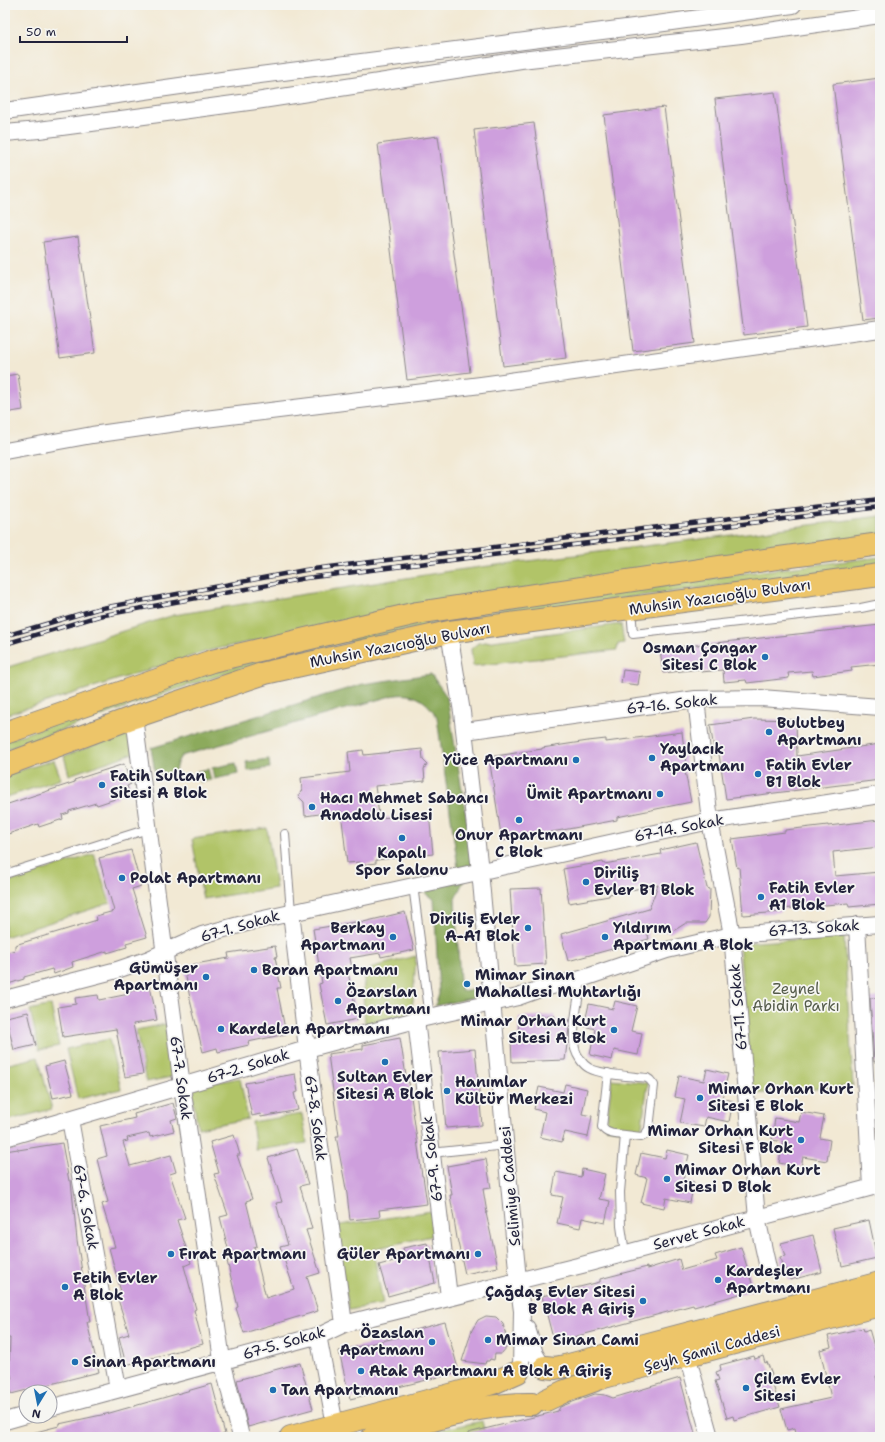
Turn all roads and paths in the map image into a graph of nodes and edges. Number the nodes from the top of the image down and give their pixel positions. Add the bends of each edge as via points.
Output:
1 (793, 5) edge
2 (880, 15) edge
3 (5, 111) edge
4 (5, 133) edge
5 (880, 329) edge
6 (5, 451) edge
7 (880, 544) edge
8 (880, 575) edge
9 (880, 604) edge
10 (631, 609) junction
11 (449, 632) junction
12 (696, 700) junction
13 (880, 707) edge
14 (134, 716) junction
15 (465, 731) junction
16 (5, 733) edge
17 (5, 764) edge
18 (880, 795) edge
19 (710, 821) junction
20 (148, 829) junction
21 (285, 834) dead end
22 (480, 870) junction
23 (5, 874) edge
24 (413, 885) junction
25 (291, 912) junction
26 (880, 924) edge
27 (857, 925) junction
28 (732, 935) junction
29 (164, 952) junction
30 (581, 978) junction
31 (5, 999) edge
32 (493, 1004) junction
33 (423, 1019) junction
34 (307, 1049) junction
35 (608, 1073) junction
36 (182, 1086) junction
37 (70, 1119) junction
38 (625, 1135) junction
39 (5, 1138) edge
40 (506, 1145) junction
41 (431, 1154) junction
42 (876, 1186) edge
43 (757, 1218) junction
44 (625, 1253) junction
45 (768, 1268) dead end
46 (518, 1280) junction
47 (880, 1283) edge
48 (449, 1297) junction
49 (880, 1305) edge
50 (522, 1311) junction
51 (344, 1324) junction
52 (318, 1335) junction
53 (687, 1355) junction
54 (222, 1360) junction
55 (544, 1367) junction
56 (519, 1371) junction
57 (118, 1389) junction
58 (539, 1402) junction
59 (58, 1406) edge
60 (18, 1417) edge
61 (5, 1421) edge
62 (335, 1425) junction
63 (405, 1433) edge
64 (241, 1437) edge
65 (291, 1437) edge
66 (373, 1437) edge
67 (710, 1437) edge

1 - 3 street
2 - 4 street via 741,35 521,60 248,102
5 - 6 street via 482,386 197,420
7 - 16 main road, Muhsin Yazıcıoğlu Bulvarı via 417,613 212,661
8 - 10 main road, Muhsin Yazıcıoğlu Bulvarı
9 - 10 lane via 633,634
10 - 11 main road, Muhsin Yazıcıoğlu Bulvarı
11 - 14 main road, Muhsin Yazıcıoğlu Bulvarı via 265,673
11 - 15 street, Selimiye Caddesi
12 - 13 street, 67-16. Sokak via 761,698
12 - 15 street, 67-16. Sokak
12 - 19 street, 67-11. Sokak
14 - 17 main road, Muhsin Yazıcıoğlu Bulvarı
14 - 20 street, 67-7. Sokak
15 - 22 street, Selimiye Caddesi
18 - 19 street, 67-14. Sokak
19 - 22 street, 67-14. Sokak
19 - 28 street, 67-11. Sokak
20 - 23 lane
20 - 29 street, 67-7. Sokak
21 - 25 lane
22 - 24 street, 67-1. Sokak
22 - 32 street, Selimiye Caddesi
24 - 25 street, 67-1. Sokak
24 - 33 lane
25 - 29 street, 67-1. Sokak via 202,936
25 - 34 street, 67-8. Sokak
26 - 27 street, 67-13. Sokak
27 - 28 street, 67-13. Sokak
27 - 42 street
28 - 30 street, 67-13. Sokak via 667,950
28 - 43 street, 67-11. Sokak
29 - 31 street, 67-1. Sokak via 117,970
29 - 36 street, 67-7. Sokak
30 - 32 street, 67-13. Sokak
30 - 35 lane via 575,1049 590,1069
32 - 33 street, 67-2. Sokak
32 - 40 street, Selimiye Caddesi
33 - 34 street, 67-2. Sokak
33 - 41 street, 67-9. Sokak
34 - 36 street, 67-2. Sokak
34 - 51 street, 67-8. Sokak
35 - 38 lane via 602,1127 609,1133
35 - 38 lane via 647,1078 654,1085 648,1132 641,1137
36 - 37 street, 67-2. Sokak
36 - 54 street, 67-7. Sokak
37 - 39 street, 67-2. Sokak
37 - 57 street, 67-6. Sokak
38 - 44 lane via 620,1192
40 - 41 lane
40 - 46 street, Selimiye Caddesi
41 - 48 street, 67-9. Sokak
42 - 43 street, Servet Sokak
43 - 44 street, Servet Sokak
43 - 45 street, 67-11. Sokak
44 - 46 street, Servet Sokak
46 - 48 street, 67-5. Sokak
46 - 50 street, Selimiye Caddesi
47 - 55 main road, Şeyh Şamil Caddesi via 565,1366
48 - 51 street, 67-5. Sokak
49 - 53 main road, Şeyh Şamil Caddesi
50 - 55 street, Selimiye Caddesi via 531,1342
50 - 56 street, Selimiye Caddesi
51 - 52 street, 67-5. Sokak
52 - 54 street, 67-5. Sokak
52 - 62 street
53 - 58 main road, Şeyh Şamil Caddesi via 604,1377
53 - 67 street
54 - 57 street, 67-5. Sokak
54 - 64 street, 67-7. Sokak
55 - 56 main road via 532,1364
55 - 58 main road via 552,1375 554,1385 551,1395
56 - 58 main road via 514,1381 516,1392 522,1400
56 - 62 main road via 493,1383
57 - 59 street, 67-5. Sokak
58 - 63 main road, Şeyh Şamil Caddesi via 498,1405 459,1414
60 - 61 street
62 - 65 main road
63 - 66 main road, Şeyh Şamil Caddesi

